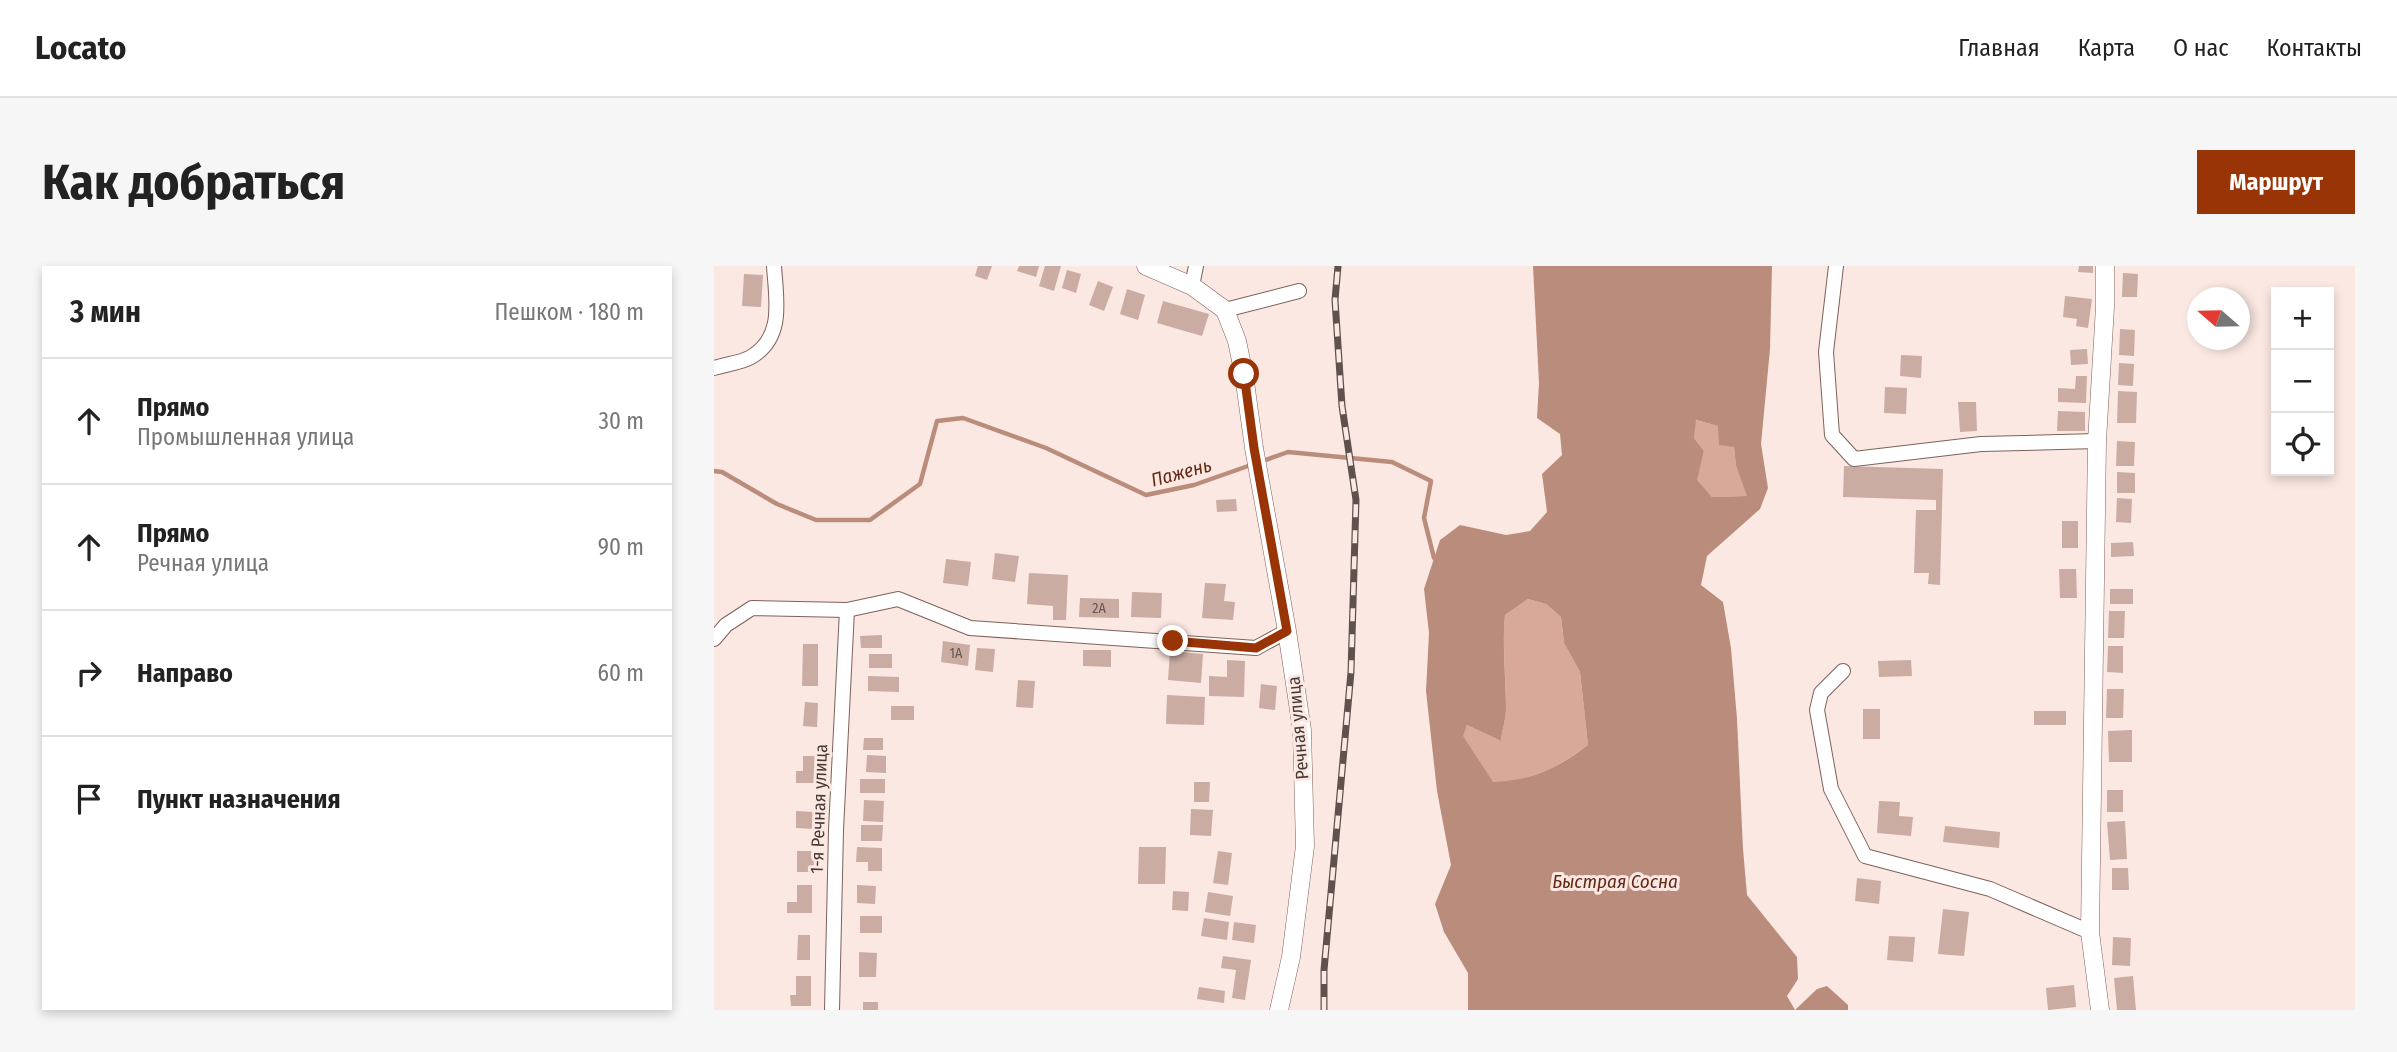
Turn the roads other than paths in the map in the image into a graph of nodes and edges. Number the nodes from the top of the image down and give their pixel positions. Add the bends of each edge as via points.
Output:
1 (774, 266) edge
2 (1146, 266) edge
3 (1196, 266) edge
4 (1836, 266) edge
5 (2105, 266) edge
6 (1192, 286) junction
7 (1299, 291) dead end
8 (1225, 310) junction
9 (714, 368) edge
10 (2097, 441) junction
11 (847, 610) junction
12 (1287, 631) junction
13 (714, 639) edge
14 (1843, 671) dead end
15 (2090, 932) junction
16 (832, 1010) edge
17 (1279, 1010) edge
18 (2100, 1010) edge

1 - 9 street via 777,324 769,342 751,357
2 - 6 street
3 - 6 street
4 - 10 street via 1826,352 1832,435 1854,459 1981,444
5 - 10 street
6 - 8 street
7 - 8 street
8 - 12 street, Речная улица via 1237,341
10 - 15 street
11 - 12 street via 898,599 970,628 1256,648
11 - 13 street via 752,608
11 - 16 street, 1-я Речная улица
12 - 17 street, Речная улица via 1302,730 1305,846
14 - 15 street via 1821,693 1817,710 1830,789 1865,856 1990,889
15 - 18 street

